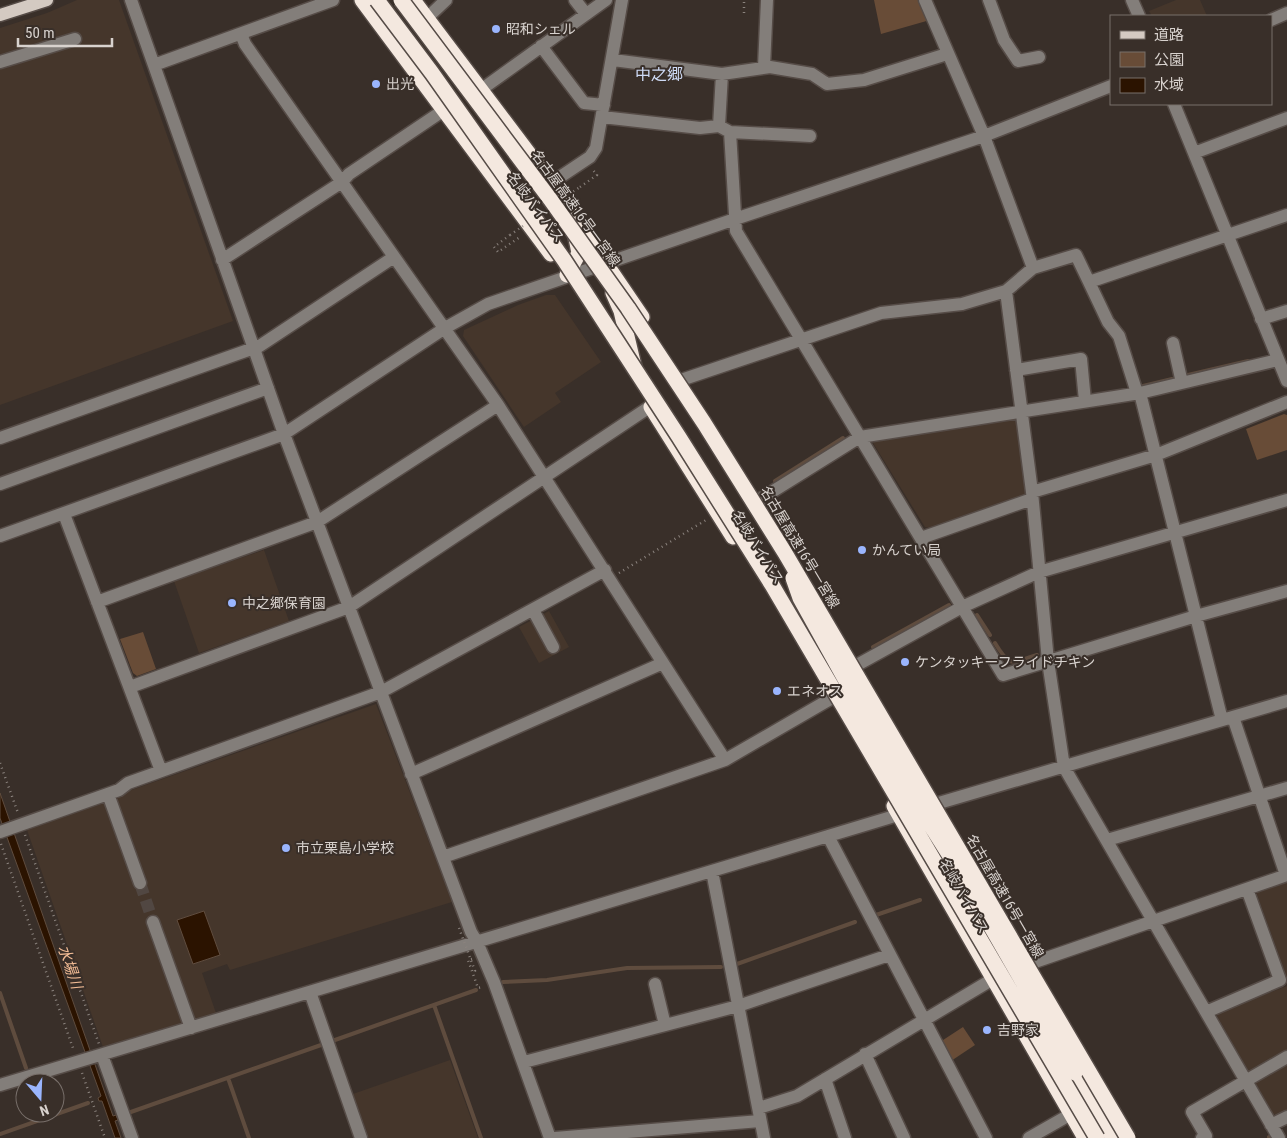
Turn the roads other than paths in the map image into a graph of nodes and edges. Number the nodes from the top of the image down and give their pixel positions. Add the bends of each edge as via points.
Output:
1 (47, 0) edge
2 (131, 0) edge
3 (333, 0) edge
4 (362, 0) edge
5 (376, 0) edge
6 (401, 0) edge
7 (413, 0) edge
8 (446, 0) edge
9 (575, 0) edge
10 (606, 0) edge
11 (622, 0) edge
12 (767, 0) edge
13 (925, 0) edge
14 (989, 0) edge
15 (1132, 0) edge
16 (1287, 13) edge
17 (586, 14) junction
18 (0, 15) edge
19 (1139, 15) edge
20 (427, 18) junction
21 (1272, 20) edge
22 (241, 34) junction
23 (75, 39) dead end
24 (541, 46) junction
25 (947, 54) junction
26 (1038, 57) dead end
27 (613, 60) junction
28 (0, 62) edge
29 (154, 65) junction
30 (764, 68) junction
31 (722, 74) junction
32 (1110, 86) edge
33 (482, 89) junction
34 (1174, 105) edge
35 (444, 110) junction
36 (603, 111) junction
37 (1287, 118) edge
38 (719, 126) junction
39 (730, 132) junction
40 (810, 136) dead end
41 (984, 136) junction
42 (1194, 153) junction
43 (342, 182) junction
44 (551, 183) junction
45 (566, 203) junction
46 (1287, 215) edge
47 (735, 219) junction
48 (1227, 236) junction
49 (394, 257) junction
50 (222, 260) junction
51 (607, 263) junction
52 (1033, 268) junction
53 (567, 276) junction
54 (1089, 282) junction
55 (1006, 291) junction
56 (1287, 311) edge
57 (1262, 319) junction
58 (445, 328) junction
59 (801, 339) junction
60 (1173, 343) dead end
61 (254, 349) junction
62 (1278, 360) junction
63 (1016, 370) junction
64 (684, 379) junction
65 (1287, 381) edge
66 (1182, 383) junction
67 (268, 388) junction
68 (1138, 393) junction
69 (1085, 401) junction
70 (1287, 402) edge
71 (498, 405) junction
72 (650, 406) junction
73 (1021, 411) junction
74 (284, 434) junction
75 (860, 437) junction
76 (0, 438) edge
77 (1156, 455) junction
78 (546, 476) junction
79 (0, 484) edge
80 (1032, 496) junction
81 (759, 500) junction
82 (1287, 500) edge
83 (64, 514) junction
84 (317, 522) junction
85 (1175, 532) junction
86 (0, 536) edge
87 (921, 538) junction
88 (785, 553) junction
89 (1040, 572) junction
90 (608, 575) junction
91 (1287, 590) edge
92 (97, 602) junction
93 (349, 607) junction
94 (962, 608) junction
95 (533, 610) junction
96 (1196, 616) junction
97 (553, 647) dead end
98 (1048, 661) junction
99 (663, 663) junction
100 (857, 665) junction
101 (130, 687) junction
102 (381, 692) junction
103 (832, 698) junction
104 (1287, 701) edge
105 (1227, 719) junction
106 (725, 760) junction
107 (1064, 767) junction
108 (161, 771) junction
109 (411, 774) junction
110 (1287, 788) edge
111 (108, 794) junction
112 (1260, 796) junction
113 (937, 805) junction
114 (898, 815) junction
115 (0, 832) edge
116 (828, 836) junction
117 (1106, 840) junction
118 (443, 857) junction
119 (712, 871) junction
120 (1287, 875) edge
121 (140, 883) tunnel mouth
122 (1248, 889) junction
123 (1153, 921) junction
124 (153, 922) tunnel mouth
125 (477, 942) junction
126 (889, 955) junction
127 (1029, 964) junction
128 (993, 979) junction
129 (655, 984) dead end
130 (310, 992) junction
131 (738, 1006) junction
132 (1206, 1012) junction
133 (924, 1021) junction
134 (665, 1025) junction
135 (191, 1028) junction
136 (865, 1054) junction
137 (100, 1056) junction
138 (1287, 1057) edge
139 (524, 1062) junction
140 (825, 1079) junction
141 (1246, 1081) junction
142 (0, 1085) edge
143 (1071, 1114) junction
144 (760, 1115) junction
145 (1287, 1117) edge
146 (1271, 1125) junction
147 (638, 1134) edge
148 (132, 1138) edge
149 (361, 1138) edge
150 (550, 1138) edge
151 (555, 1138) edge
152 (764, 1138) edge
153 (845, 1138) edge
154 (904, 1138) edge
155 (986, 1138) edge
156 (1029, 1138) edge
157 (1085, 1138) edge
158 (1097, 1138) edge
159 (1114, 1138) edge
160 (1129, 1138) edge
161 (1202, 1138) edge
162 (1279, 1138) edge

1 - 18 main road
2 - 29 street
3 - 22 street
4 - 35 highway, 名岐バイパス
5 - 158 highway, bridge via 432,73 564,260 679,436 772,585
6 - 88 highway, 名古屋高速16号一宮線, bridge via 628,308
7 - 20 highway, 名岐バイパス
8 - 20 street
9 - 17 street
10 - 17 street
11 - 27 street
12 - 30 street
13 - 25 street
14 - 26 street via 1004,40 1018,61
15 - 19 street
16 - 21 street
17 - 24 street
20 - 33 highway, 名岐バイパス
22 - 29 street
22 - 43 street
23 - 28 street
24 - 33 street
24 - 36 street via 584,103
25 - 30 street via 841,84 827,84 812,74
25 - 41 street
27 - 31 street
27 - 36 street
29 - 50 street
30 - 31 street
31 - 38 street
32 - 41 street
33 - 44 highway, 名岐バイパス
34 - 42 street
35 - 43 street
35 - 53 highway, 名岐バイパス
36 - 38 street via 700,128
36 - 44 street via 593,153
37 - 42 street
38 - 39 street
39 - 40 street
39 - 47 street
41 - 47 street
41 - 52 street
42 - 48 street
43 - 49 street
43 - 50 street
44 - 45 highway, 名岐バイパス
45 - 51 highway, 名岐バイパス
45 - 53 highway via 579,252
46 - 48 street
47 - 51 street
47 - 59 street via 736,231
48 - 54 street
48 - 57 street
49 - 58 street
49 - 61 street
50 - 61 street
51 - 53 street
51 - 64 highway, 名岐バイパス
51 - 72 highway via 606,281 621,311 637,376
52 - 54 street via 1076,255
52 - 55 street
53 - 58 street via 488,304
53 - 72 highway, 名岐バイパス
54 - 68 street via 1108,322 1119,336
55 - 59 street via 962,304 881,313
55 - 63 street
56 - 57 street
57 - 62 street
58 - 71 street
58 - 74 street
59 - 64 street
59 - 75 street
60 - 66 street
61 - 67 street
61 - 76 street
62 - 65 street
62 - 66 street
63 - 69 street via 1080,359
63 - 73 street
64 - 81 highway, 名岐バイパス
66 - 68 street
67 - 74 street
67 - 79 street
68 - 69 street
68 - 77 street
69 - 73 street
70 - 77 street
71 - 78 street
71 - 84 street
72 - 78 street
72 - 103 highway, 名岐バイパス
73 - 75 street
73 - 80 street
74 - 83 street
74 - 84 street
75 - 81 street
75 - 87 street
77 - 80 street
77 - 85 street
78 - 90 street
78 - 93 street
80 - 87 street
80 - 89 street
81 - 100 highway, 名岐バイパス
82 - 85 street
83 - 86 street
83 - 92 street
84 - 92 street
84 - 93 street
85 - 89 street
85 - 96 street
87 - 94 street
88 - 159 highway, bridge via 800,598 895,769 989,922
88 - 160 highway, 名古屋高速16号一宮線, bridge
89 - 94 street
89 - 98 street
90 - 95 street
90 - 99 street
91 - 96 street
92 - 101 street
93 - 101 street
93 - 102 street
94 - 98 street via 1003,675
94 - 100 street
95 - 97 street
95 - 102 street
96 - 98 street
96 - 105 street
98 - 107 street
99 - 106 street
99 - 109 street
100 - 113 highway, 名岐バイパス
101 - 108 street
102 - 108 street
102 - 109 street
103 - 106 street
103 - 114 highway, 名岐バイパス
104 - 105 street
105 - 107 street
105 - 112 street
106 - 118 street
107 - 113 street
107 - 117 street
108 - 111 street
109 - 118 street
110 - 112 street
111 - 115 street
111 - 121 street
112 - 117 street
112 - 120 street
113 - 114 street
113 - 127 highway, 名岐バイパス
114 - 116 street
114 - 128 highway, 名岐バイパス
116 - 119 street
116 - 126 street
117 - 123 street
118 - 125 street
119 - 125 street
119 - 131 street
120 - 122 street
122 - 123 street
122 - 132 street via 1280,980
123 - 127 street
123 - 132 street
124 - 135 street
125 - 130 street
125 - 139 street
126 - 131 street
126 - 133 street
127 - 160 highway, 名岐バイパス
128 - 133 street
128 - 143 highway, 名岐バイパス
129 - 134 street
130 - 135 street
130 - 149 street
131 - 134 street
131 - 144 street
132 - 141 street
133 - 136 street
133 - 155 street
134 - 139 street
135 - 137 street
136 - 140 street
136 - 154 street
137 - 142 street
137 - 148 street
138 - 141 street
139 - 150 street
140 - 144 street
140 - 153 street
141 - 146 street
141 - 161 street via 1192,1112 1206,1136
143 - 156 street
143 - 157 highway, 名岐バイパス
144 - 147 street
144 - 152 street
145 - 146 street
146 - 162 street
147 - 151 street

